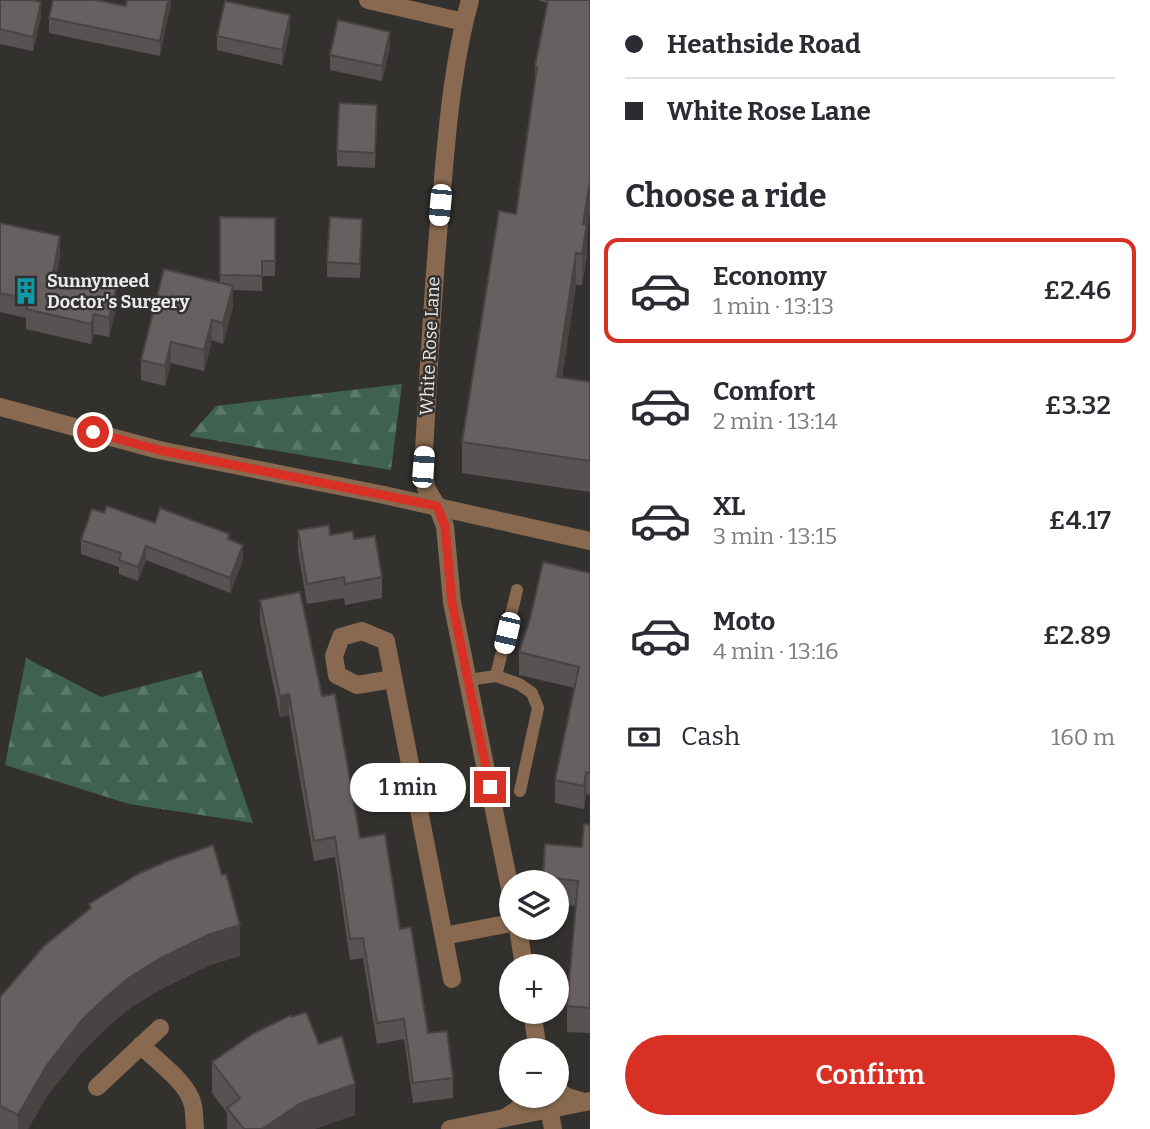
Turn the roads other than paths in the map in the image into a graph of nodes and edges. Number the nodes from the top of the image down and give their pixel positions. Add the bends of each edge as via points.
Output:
1 (368, 0) edge
2 (470, 0) edge
3 (464, 22) junction
4 (0, 407) edge
5 (437, 506) junction
6 (589, 536) edge
7 (517, 590) dead end
8 (496, 676) junction
9 (393, 679) dead end
10 (468, 680) junction
11 (520, 790) dead end
12 (506, 870) edge
13 (499, 925) edge
14 (444, 936) junction
15 (452, 979) dead end
16 (160, 1028) dead end
17 (141, 1045) junction
18 (97, 1087) dead end
19 (569, 1097) edge
20 (587, 1101) edge
21 (569, 1104) edge
22 (519, 1108) edge
23 (549, 1108) joint
24 (505, 1118) junction
25 (195, 1129) edge
26 (450, 1129) edge
27 (553, 1129) edge

1 - 3 street
2 - 3 street, White Rose Lane
3 - 5 street, White Rose Lane via 447,132 433,278 423,467 426,488
4 - 5 street via 159,450
5 - 6 street
5 - 10 street, White Rose Lane via 445,526 452,602
7 - 8 lane
8 - 10 lane
8 - 11 lane via 533,694 538,708
9 - 14 street
10 - 12 street, White Rose Lane
13 - 14 street
14 - 15 street
16 - 17 street
17 - 18 street
17 - 25 street via 189,1092
19 - 20 street
20 - 21 street
22 - 24 street
23 - 24 street
23 - 27 street
24 - 26 street

